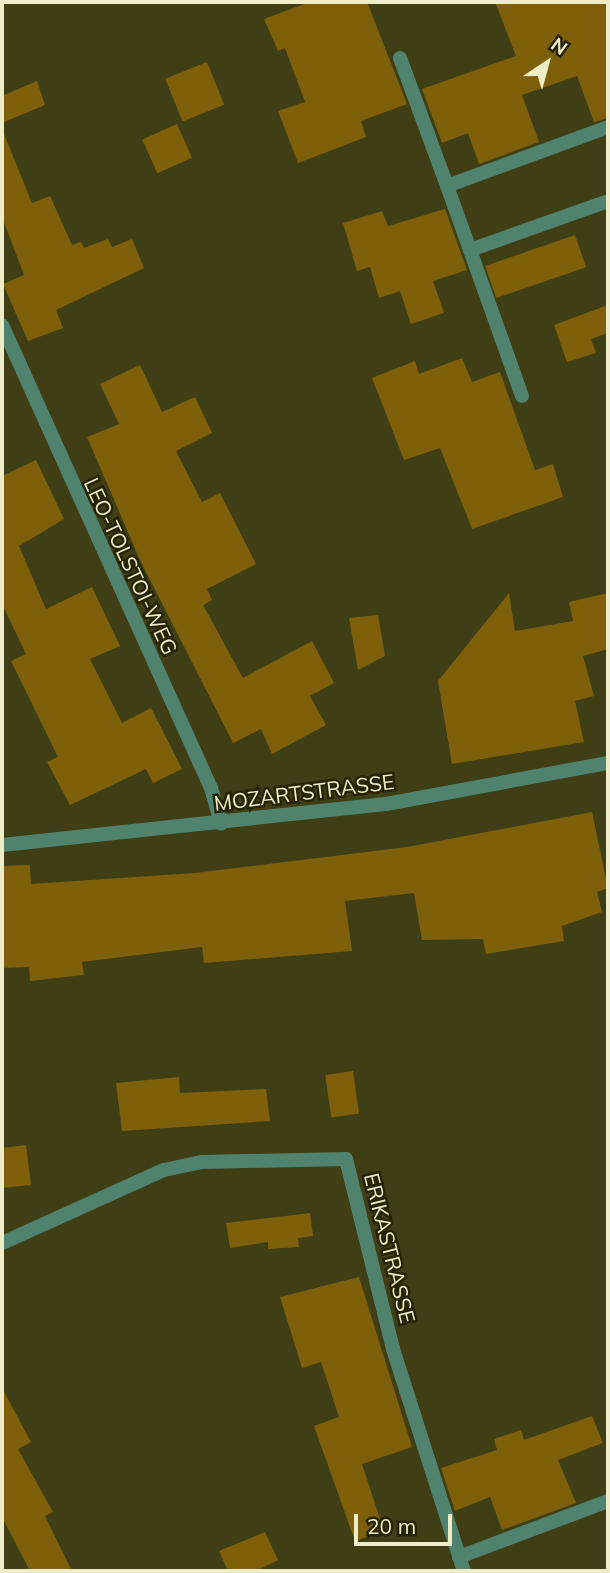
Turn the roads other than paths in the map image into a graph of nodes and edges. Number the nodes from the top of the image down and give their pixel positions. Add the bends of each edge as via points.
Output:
1 (400, 58) dead end
2 (608, 127) edge
3 (447, 186) junction
4 (608, 201) edge
5 (470, 250) junction
6 (2, 325) edge
7 (522, 396) dead end
8 (608, 763) edge
9 (221, 824) junction
10 (2, 845) edge
11 (2, 1243) edge
12 (608, 1501) edge
13 (459, 1557) junction
14 (464, 1571) edge

1 - 3 street
2 - 3 street
3 - 5 street
4 - 5 street
5 - 7 street
6 - 9 street, LEO-TOLSTOI-WEG via 211,788
8 - 9 street, MOZARTSTRASSE via 386,804
9 - 10 street, MOZARTSTRASSE
11 - 13 street, ERIKASTRASSE via 164,1170 202,1161 346,1159 393,1349
12 - 13 street
13 - 14 street, ERIKASTRASSE

